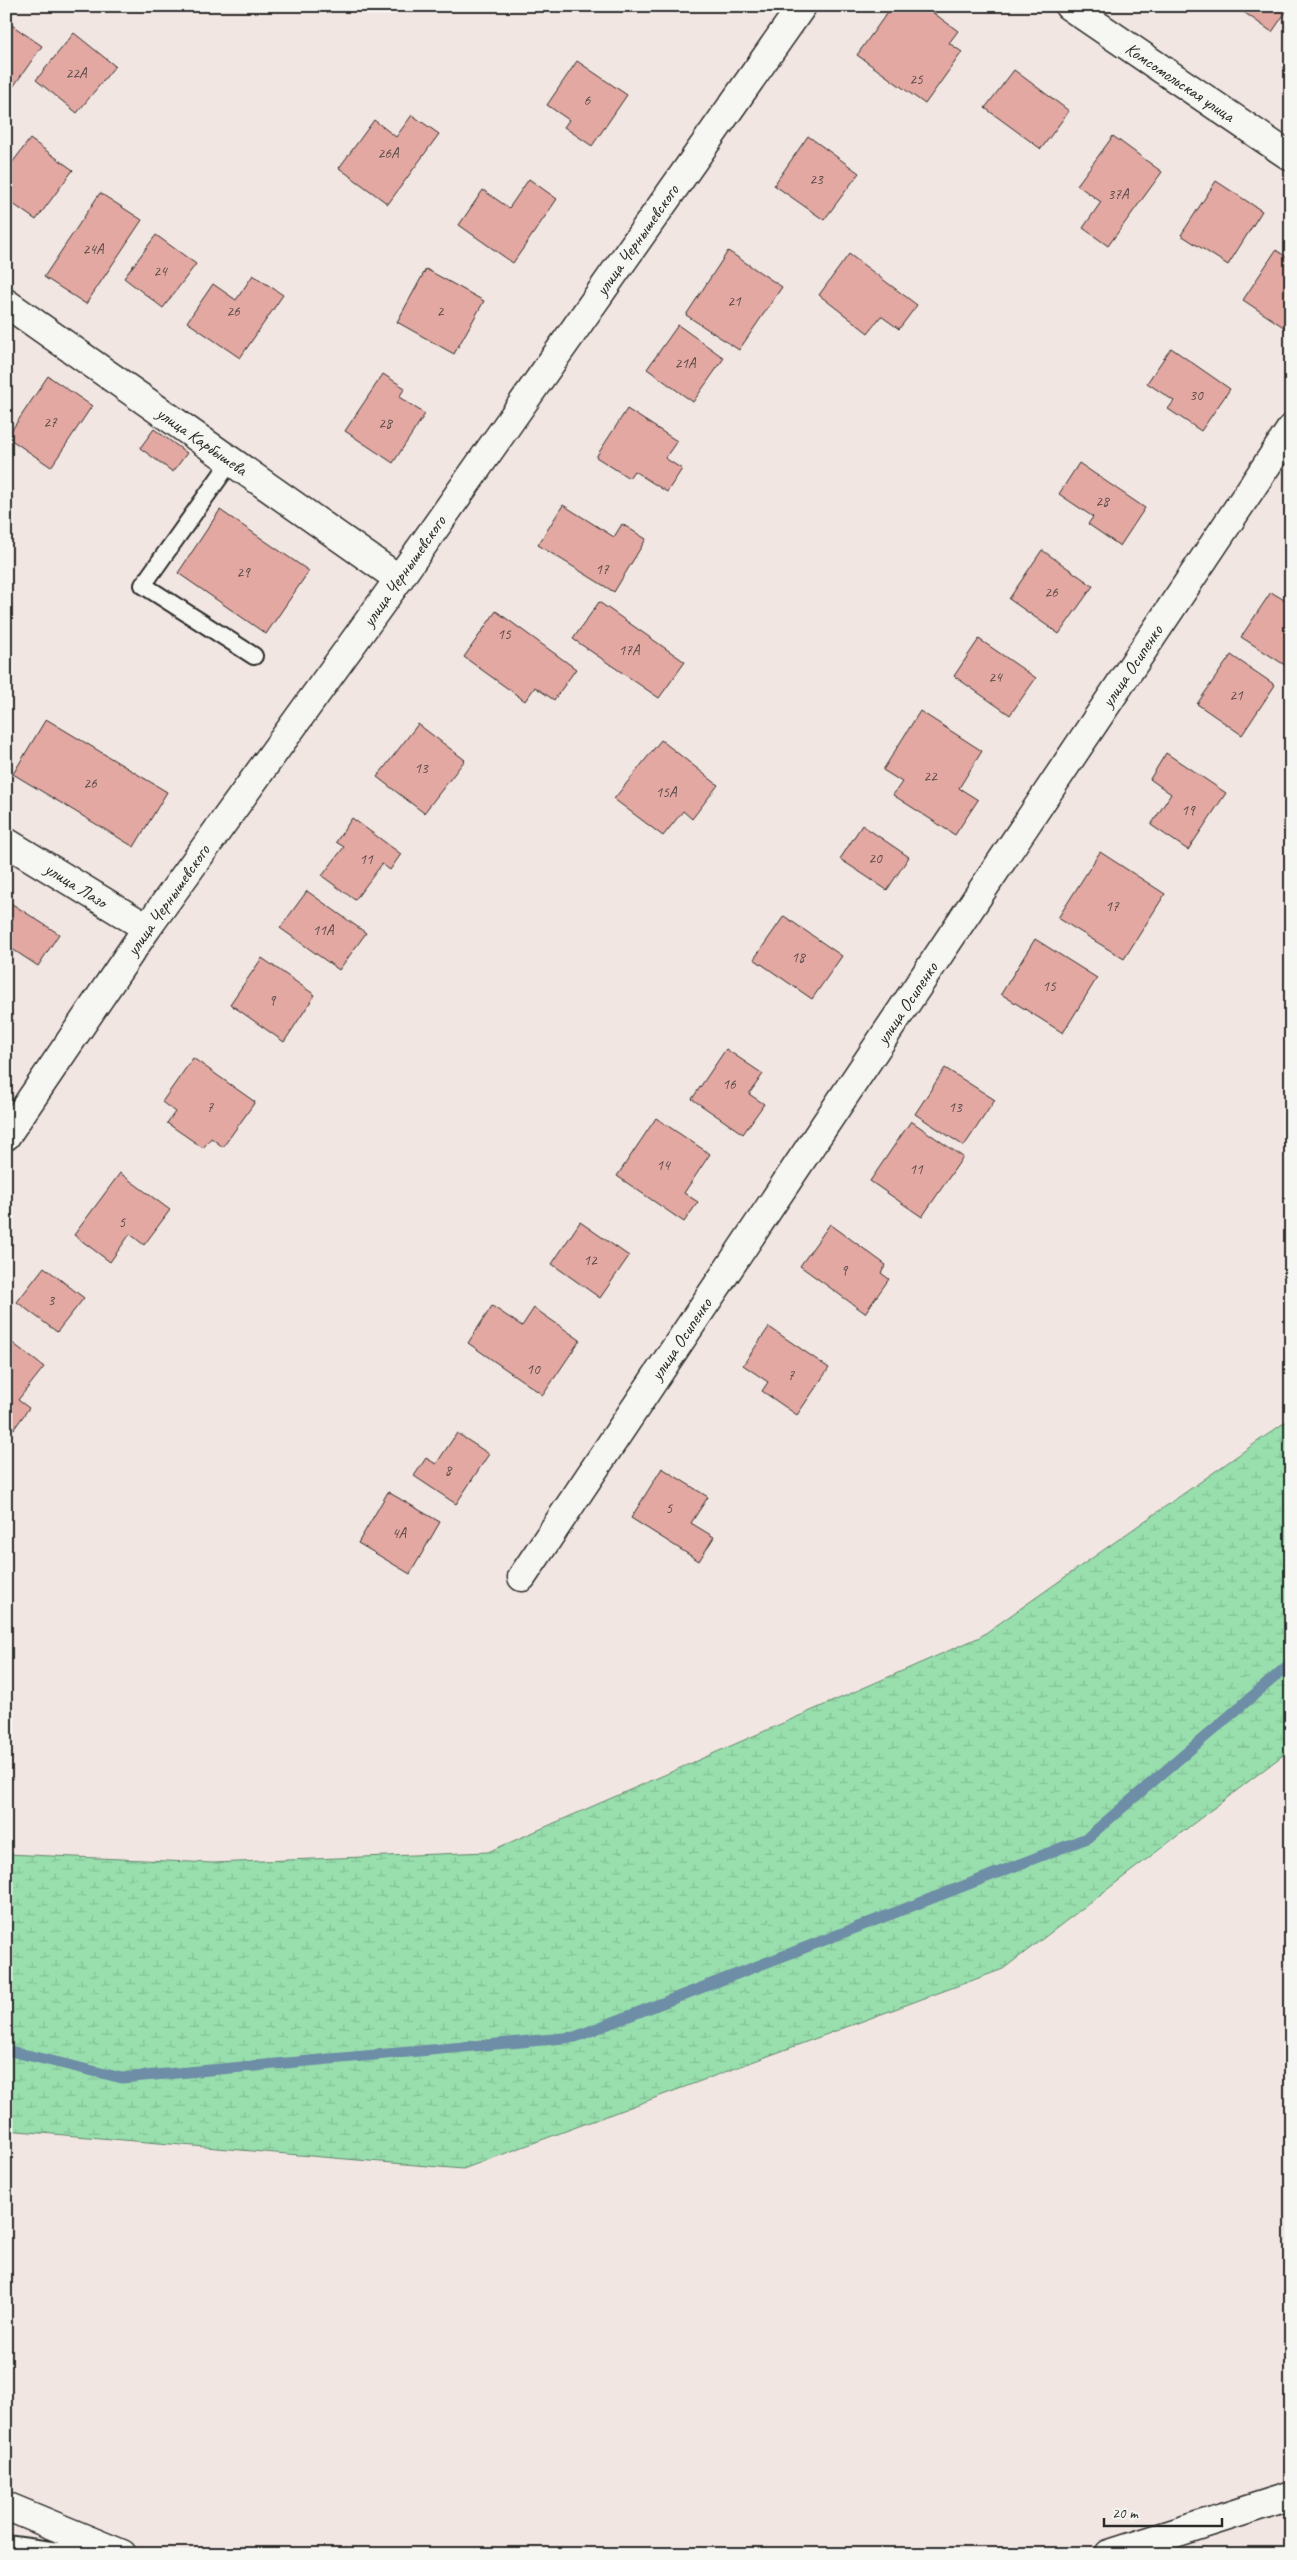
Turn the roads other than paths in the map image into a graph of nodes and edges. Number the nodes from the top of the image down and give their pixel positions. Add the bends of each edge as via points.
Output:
1 (802, 6) edge
2 (1068, 6) edge
3 (1291, 157) edge
4 (6, 303) edge
5 (1291, 429) edge
6 (231, 461) junction
7 (399, 580) junction
8 (254, 656) dead end
9 (6, 842) edge
10 (146, 928) junction
11 (6, 1136) edge
12 (522, 1576) dead end
13 (1291, 2496) edge
14 (6, 2506) edge
15 (6, 2544) edge
16 (81, 2554) edge
17 (122, 2554) edge
18 (1109, 2554) edge

1 - 7 street, улица Чернышевского
2 - 3 street, Комсомольская улица
4 - 6 street, улица Карбышева
5 - 12 street, улица Осипенко
6 - 7 street, улица Карбышева
6 - 8 lane via 143,585
7 - 10 street, улица Чернышевского
9 - 10 street, улица Лазо
10 - 11 street, улица Чернышевского
13 - 18 street
14 - 17 street
15 - 16 lane

